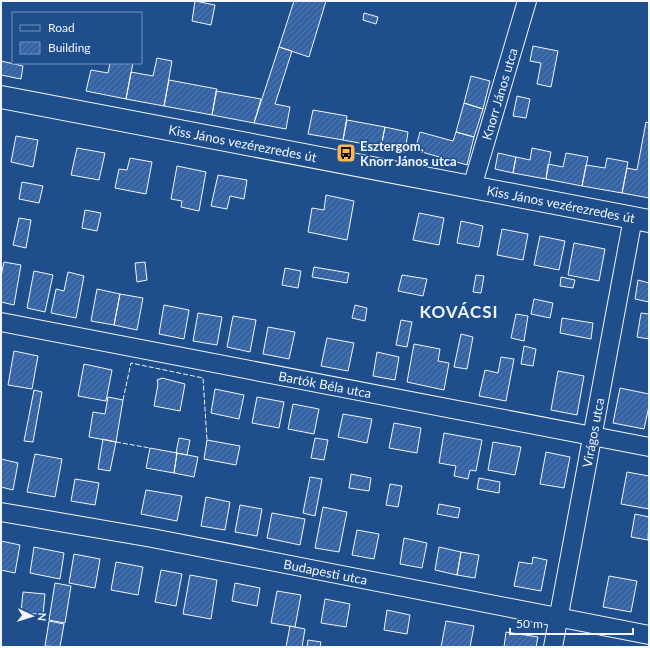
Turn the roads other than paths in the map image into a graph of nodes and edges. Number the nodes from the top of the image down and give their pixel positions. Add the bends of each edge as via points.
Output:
1 (527, 1) edge
2 (1, 97) edge
3 (472, 187) junction
4 (641, 220) edge
5 (1, 322) edge
6 (592, 436) junction
7 (649, 447) edge
8 (1, 512) edge
9 (559, 618) junction
10 (649, 635) edge
11 (553, 647) edge

1 - 3 street, Knorr János utca
2 - 3 main road, Kiss János vezérezredes út
3 - 4 main road, Kiss János vezérezredes út
4 - 6 street, Virágos utca
5 - 6 street, Bartók Béla utca
6 - 7 street, Bartók Béla utca
6 - 9 street, Virágos utca
8 - 9 street, Budapesti utca via 152,538
9 - 10 street, Budapesti utca
9 - 11 street, Virágos utca

